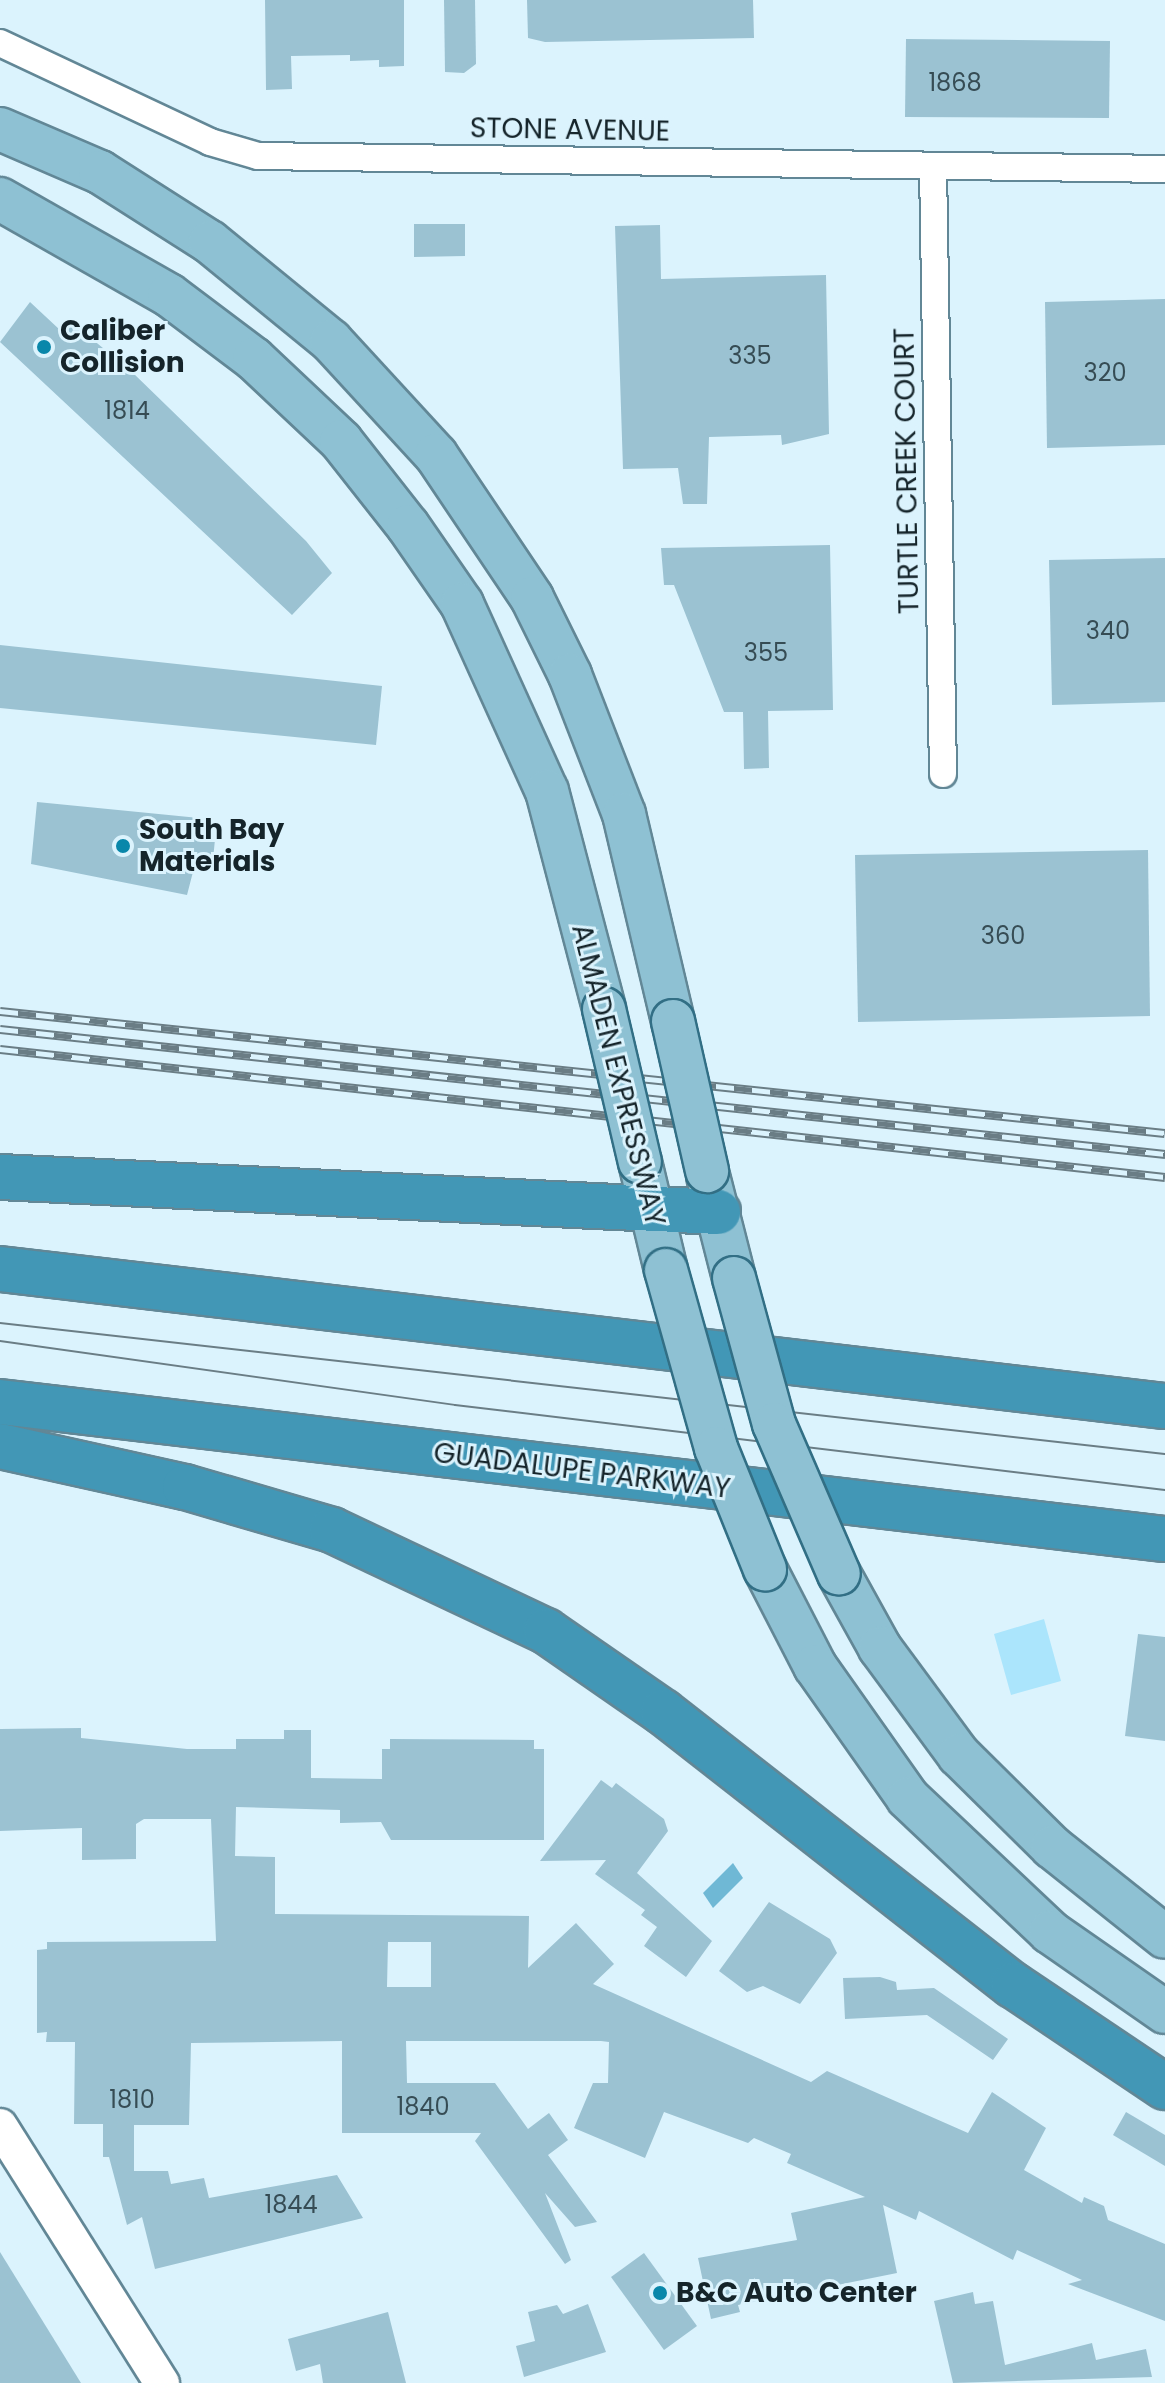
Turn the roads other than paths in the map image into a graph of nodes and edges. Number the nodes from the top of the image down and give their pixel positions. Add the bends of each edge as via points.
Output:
1 (0, 43) edge
2 (0, 129) edge
3 (933, 166) junction
4 (1165, 169) edge
5 (0, 199) edge
6 (943, 774) dead end
7 (0, 1177) edge
8 (712, 1192) junction
9 (649, 1204) junction
10 (0, 1269) edge
11 (0, 1402) edge
12 (1165, 1406) edge
13 (0, 1446) edge
14 (1165, 1539) edge
15 (1165, 1937) edge
16 (1165, 2012) edge
17 (1165, 2087) edge
18 (0, 2126) edge
19 (162, 2383) edge

1 - 3 street, STONE AVENUE via 210,142 258,156
2 - 8 main road, bridge via 100,172 210,242 331,341 436,455 532,598 570,675 624,814
3 - 4 street, STONE AVENUE
3 - 6 street, TURTLE CREEK COURT
5 - 9 main road, ALMADEN EXPRESSWAY, bridge via 169,295 254,359 341,441 462,604 547,791
7 - 9 highway
8 - 9 highway
8 - 15 main road, bridge via 774,1424 839,1574 880,1648 959,1755 1052,1847
9 - 16 main road, ALMADEN EXPRESSWAY, bridge via 716,1448 765,1569 829,1690 908,1798 1050,1932
10 - 12 highway
11 - 14 highway, GUADALUPE PARKWAY
13 - 17 highway via 185,1487 332,1530 546,1631 663,1712 1013,1985
18 - 19 street

